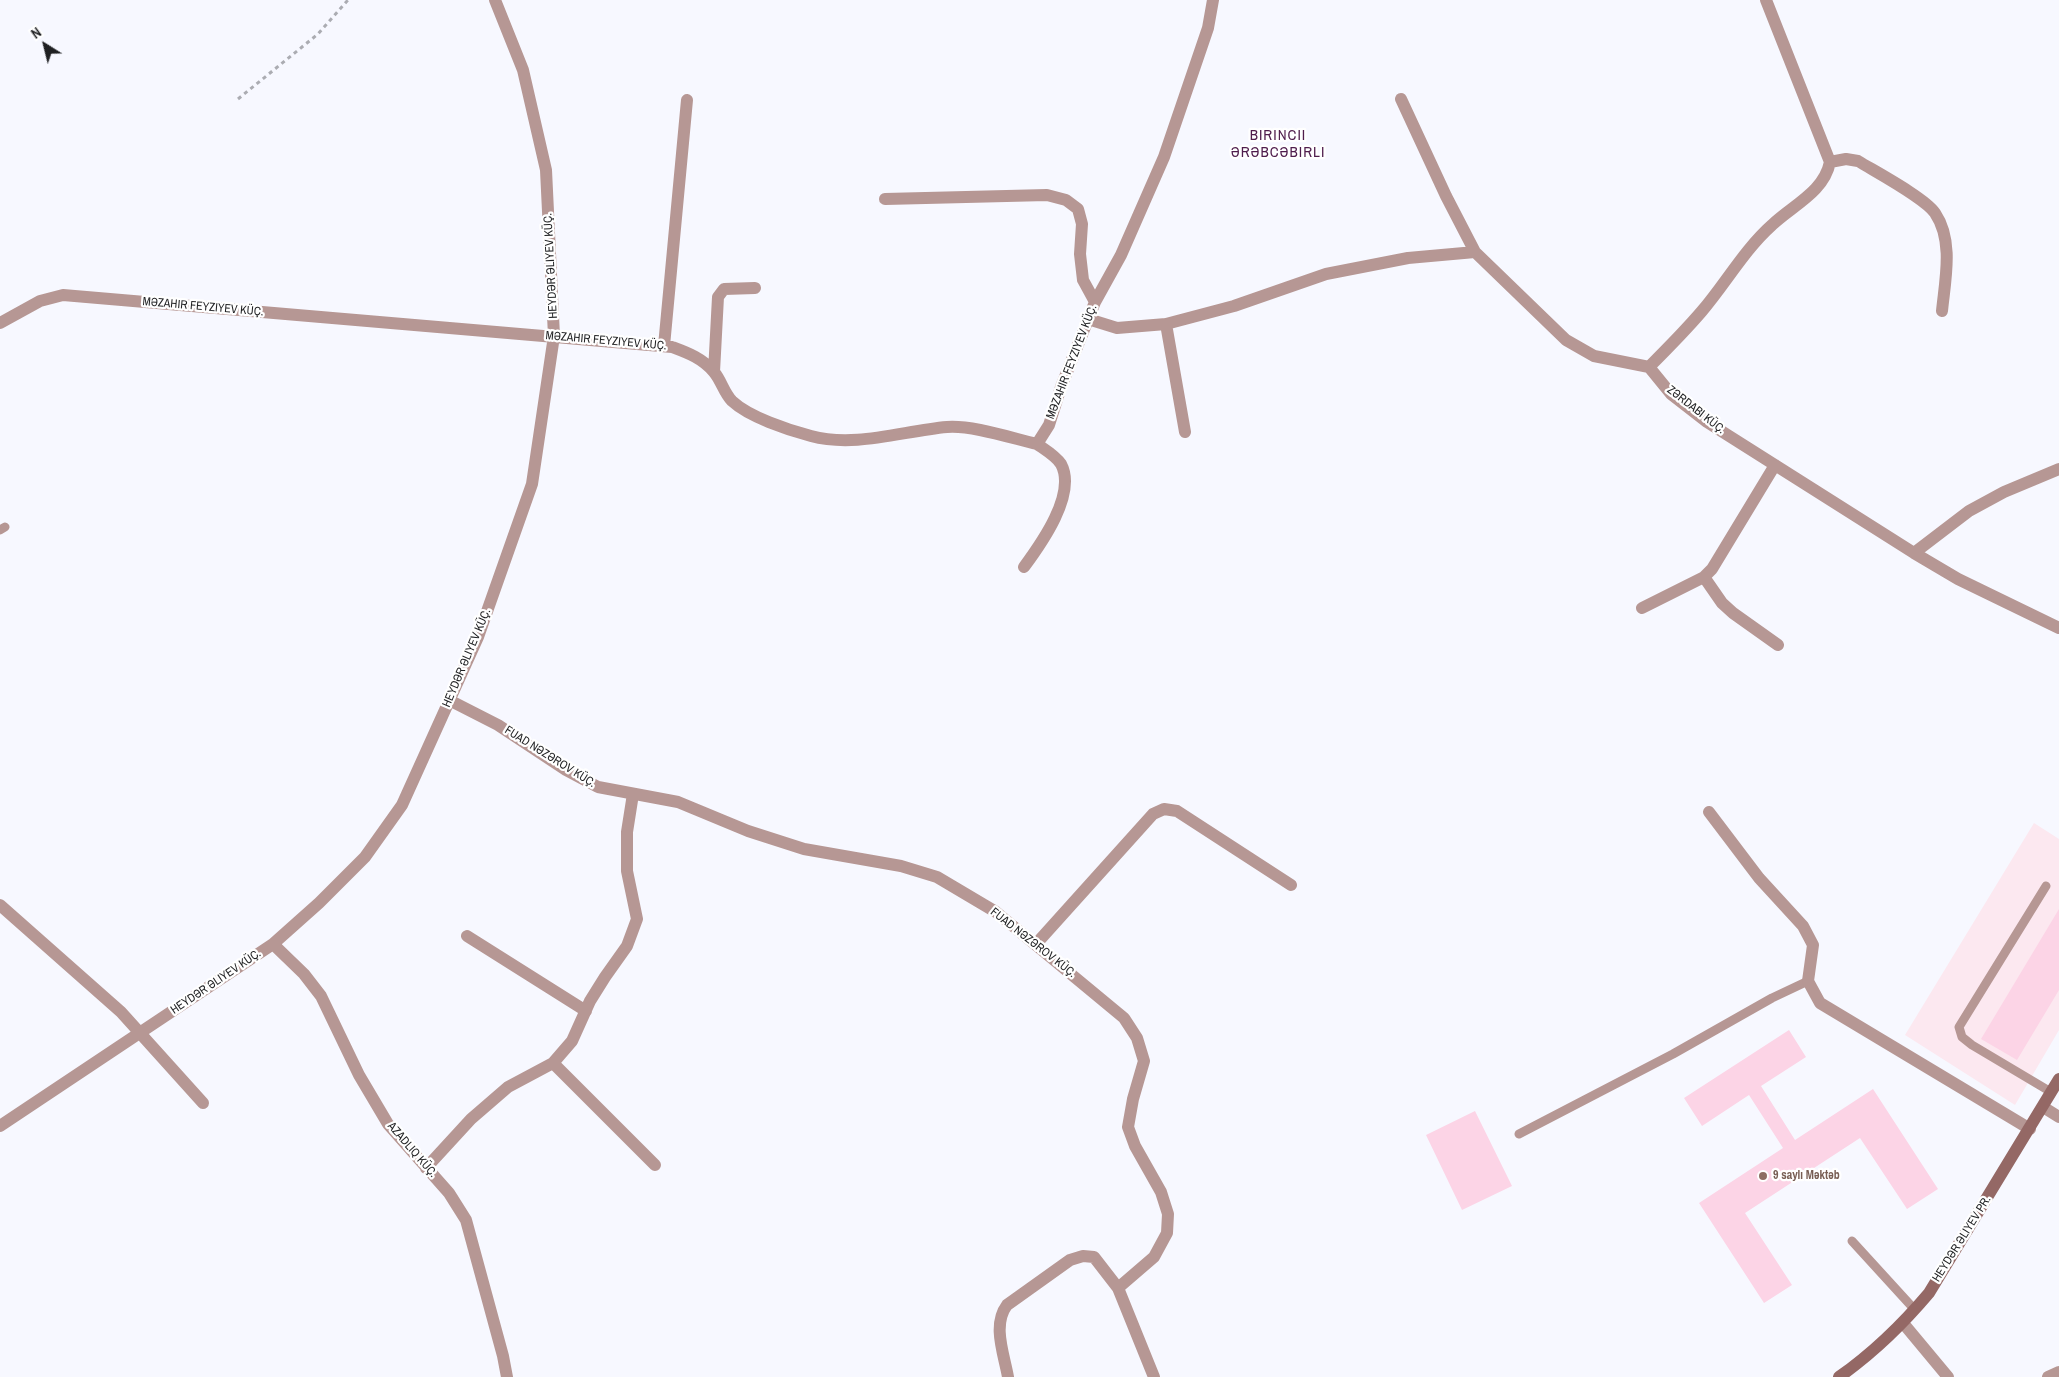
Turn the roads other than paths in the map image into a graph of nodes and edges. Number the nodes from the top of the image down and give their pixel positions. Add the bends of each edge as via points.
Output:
1 (496, 0) edge
2 (1212, 0) edge
3 (1766, 0) edge
4 (1401, 99) dead end
5 (687, 100) dead end
6 (1830, 162) junction
7 (885, 199) dead end
8 (1475, 252) junction
9 (755, 288) dead end
10 (1095, 302) junction
11 (1942, 311) dead end
12 (1088, 319) junction
13 (0, 323) edge
14 (1166, 324) junction
15 (554, 336) junction
16 (664, 346) junction
17 (1649, 367) junction
18 (714, 372) junction
19 (1185, 432) dead end
20 (1036, 444) junction
21 (1775, 465) junction
22 (2059, 469) edge
23 (1914, 552) junction
24 (1024, 567) dead end
25 (1704, 577) junction
26 (1642, 608) dead end
27 (2059, 628) edge
28 (1778, 645) dead end
29 (449, 700) junction
30 (633, 794) junction
31 (1709, 812) dead end
32 (1291, 885) dead end
33 (2046, 886) dead end
34 (0, 905) edge
35 (467, 936) dead end
36 (273, 944) junction
37 (1036, 944) junction
38 (1808, 981) junction
39 (586, 1011) junction
40 (140, 1033) junction
41 (553, 1063) junction
42 (2059, 1079) edge
43 (2052, 1092) junction
44 (203, 1103) dead end
45 (2043, 1107) junction
46 (2059, 1117) edge
47 (0, 1126) edge
48 (2030, 1129) junction
49 (1519, 1134) dead end
50 (655, 1166) dead end
51 (426, 1168) junction
52 (1852, 1241) dead end
53 (1118, 1288) junction
54 (1915, 1310) junction
55 (1903, 1324) junction
56 (2059, 1372) edge
57 (1942, 1375) edge
58 (507, 1377) edge
59 (1008, 1377) edge
60 (1154, 1377) edge
61 (1839, 1377) edge
62 (2048, 1377) edge

1 - 15 street, HEYDƏR ƏLIYEV KÜÇ. via 523,70 546,170
2 - 10 street, MƏZAHIR FEYZIYEV KÜÇ. via 1208,28 1164,157 1121,255
3 - 6 street
4 - 8 street
5 - 16 street
6 - 11 street via 1858,161 1935,212 1944,232 1947,262
6 - 17 street via 1828,172 1815,191 1772,225 1753,245 1702,311
7 - 10 street via 1047,195 1066,200 1078,209 1082,224 1080,254 1083,280
8 - 14 street via 1408,258 1326,274 1234,306
8 - 17 street via 1566,340 1594,356
9 - 18 street via 724,290 718,297
10 - 12 street, MƏZAHIR FEYZIYEV KÜÇ.
12 - 14 street via 1117,328
12 - 20 street, MƏZAHIR FEYZIYEV KÜÇ. via 1049,425
13 - 15 street, MƏZAHIR FEYZIYEV KÜÇ. via 40,300 63,295
14 - 19 street
15 - 16 street, MƏZAHIR FEYZIYEV KÜÇ.
15 - 29 street, HEYDƏR ƏLIYEV KÜÇ. via 532,484 478,637
16 - 18 street, MƏZAHIR FEYZIYEV KÜÇ. via 697,357
17 - 21 street, ZƏRDABI KÜÇ. via 1671,394 1685,405
18 - 20 street, MƏZAHIR FEYZIYEV KÜÇ. via 730,399 747,413 818,438 832,441 861,439 949,427
20 - 24 street via 1060,463 1065,476 1061,504 1047,536
21 - 23 street, ZƏRDABI KÜÇ.
21 - 25 street
22 - 23 street via 1969,511
23 - 27 street, ZƏRDABI KÜÇ. via 1958,579
25 - 26 street
25 - 28 street via 1727,608
29 - 30 street, FUAD NƏZƏROV KÜÇ. via 498,725 598,788
29 - 36 street, HEYDƏR ƏLIYEV KÜÇ. via 402,804 365,857
30 - 37 street, FUAD NƏZƏROV KÜÇ. via 678,802 804,850 901,866 937,877 996,912
30 - 39 street via 627,832 627,871 637,919 627,946
31 - 38 street via 1759,878 1804,926 1813,945
32 - 37 street via 1177,811 1164,809 1153,814
33 - 43 lane via 1959,1027 1962,1037 1972,1045
34 - 40 street via 122,1012
35 - 39 street
36 - 40 street, HEYDƏR ƏLIYEV KÜÇ.
36 - 51 street via 321,996 358,1075 388,1124
37 - 53 street, FUAD NƏZƏROV KÜÇ. via 1124,1018 1137,1038 1144,1060 1128,1127 1161,1192 1168,1214 1167,1233 1154,1257
38 - 48 street via 1820,1003
38 - 49 lane
39 - 41 street via 572,1041
40 - 44 street
40 - 47 street, HEYDƏR ƏLIYEV KÜÇ.
41 - 50 street
41 - 51 street via 508,1087 471,1119
42 - 43 main road, HEYDƏR ƏLIYEV PR.
43 - 45 main road, HEYDƏR ƏLIYEV PR.
45 - 46 street
45 - 48 main road, HEYDƏR ƏLIYEV PR.
48 - 54 main road, HEYDƏR ƏLIYEV PR.
51 - 58 street via 449,1193 466,1220
52 - 54 lane
53 - 59 street via 1094,1257 1083,1256 1070,1260 1007,1305 1001,1313 999,1328
53 - 60 street
54 - 55 main road, HEYDƏR ƏLIYEV PR.
55 - 57 street
55 - 61 main road, HEYDƏR ƏLIYEV PR.
56 - 62 street

